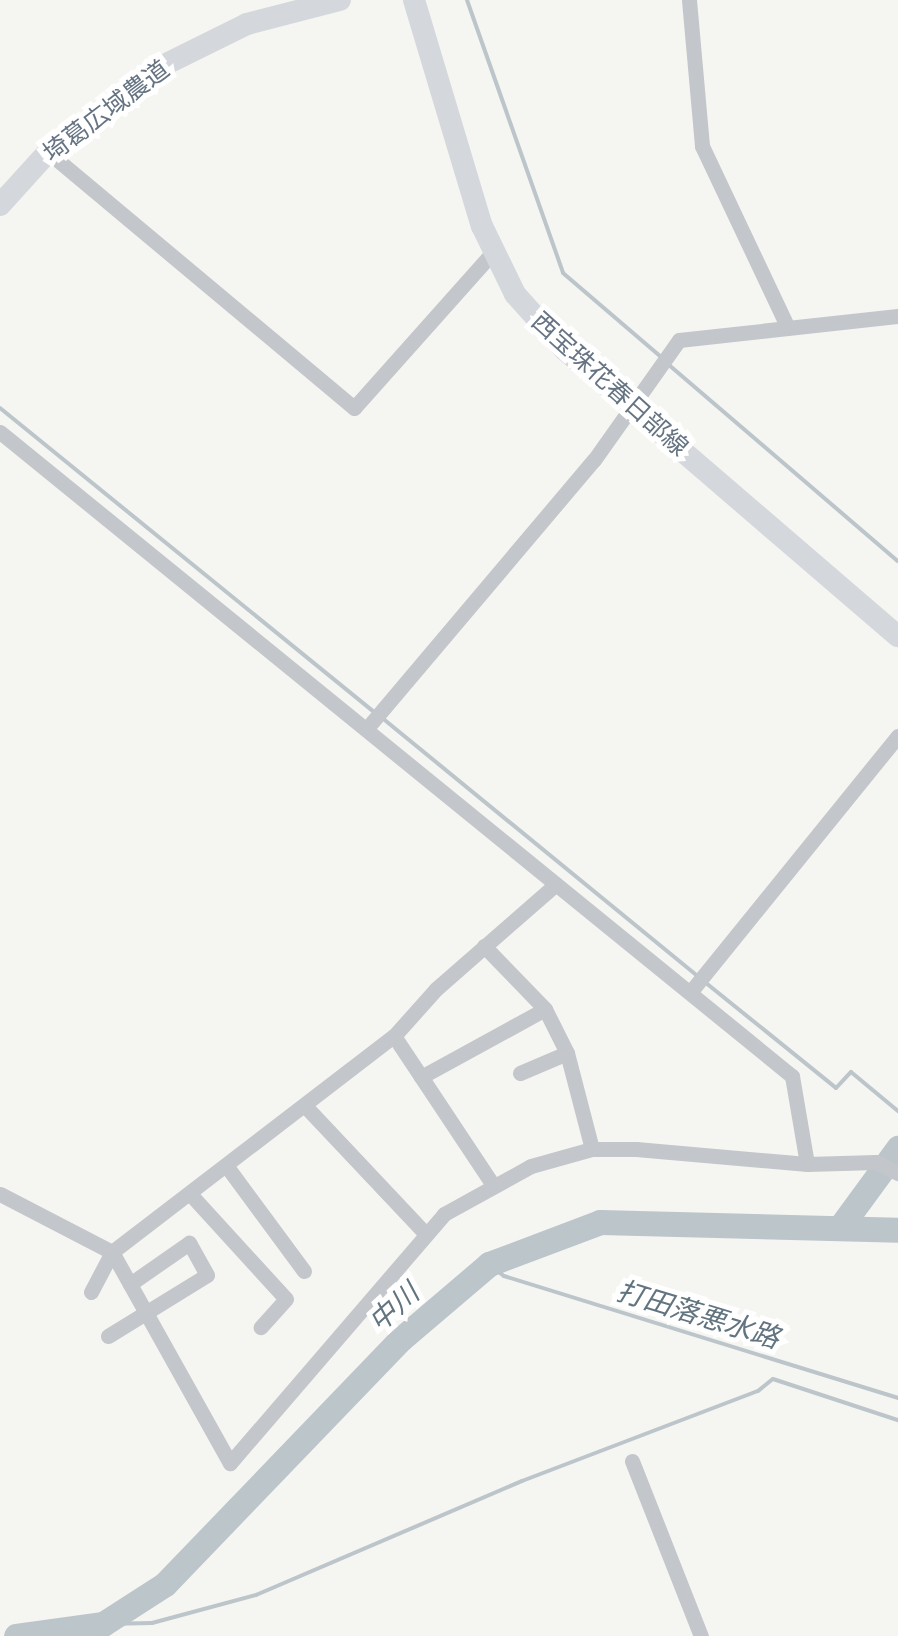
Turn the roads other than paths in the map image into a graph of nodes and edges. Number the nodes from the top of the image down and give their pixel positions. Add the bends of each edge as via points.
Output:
1 (340, 0) edge
2 (414, 0) edge
3 (689, 0) edge
4 (48, 152) junction
5 (0, 205) edge
6 (492, 253) junction
7 (898, 316) edge
8 (788, 328) junction
9 (631, 407) junction
10 (0, 432) edge
11 (898, 636) edge
12 (368, 727) junction
13 (898, 736) edge
14 (556, 884) junction
15 (484, 946) junction
16 (692, 990) junction
17 (546, 1008) junction
18 (394, 1036) junction
19 (566, 1053) junction
20 (520, 1073) dead end
21 (422, 1077) junction
22 (307, 1108) junction
23 (592, 1149) junction
24 (807, 1164) junction
25 (228, 1168) junction
26 (898, 1174) edge
27 (493, 1184) junction
28 (0, 1194) edge
29 (192, 1196) junction
30 (425, 1233) junction
31 (112, 1252) junction
32 (304, 1271) dead end
33 (130, 1284) junction
34 (91, 1292) dead end
35 (148, 1316) junction
36 (260, 1327) dead end
37 (108, 1336) dead end
38 (632, 1461) dead end
39 (701, 1636) edge

1 - 4 main road, 埼葛広域農道 via 247,24 158,68
2 - 6 main road, 西宝珠花春日部線
3 - 8 street via 702,146
4 - 5 main road, 埼葛広域農道
4 - 6 street via 354,408
6 - 9 main road, 西宝珠花春日部線 via 540,326
7 - 8 street
8 - 9 street via 680,340
9 - 11 main road, 西宝珠花春日部線
9 - 12 street via 517,555
10 - 12 street
12 - 14 street
13 - 16 street
14 - 15 street
14 - 16 street
15 - 17 street
15 - 18 street
16 - 24 street via 792,1076
17 - 19 street
17 - 21 street
18 - 21 street
18 - 22 street
19 - 20 street
19 - 23 street
21 - 27 street
22 - 25 street
22 - 30 street
23 - 24 street
23 - 27 street via 560,1154
24 - 26 street via 876,1162
25 - 29 street
25 - 32 street
27 - 30 street
28 - 31 street
29 - 31 street
29 - 36 street via 286,1300
30 - 35 street via 230,1463
31 - 33 street
31 - 34 street
33 - 35 street
33 - 35 street via 189,1244 207,1275
35 - 37 street
38 - 39 street

